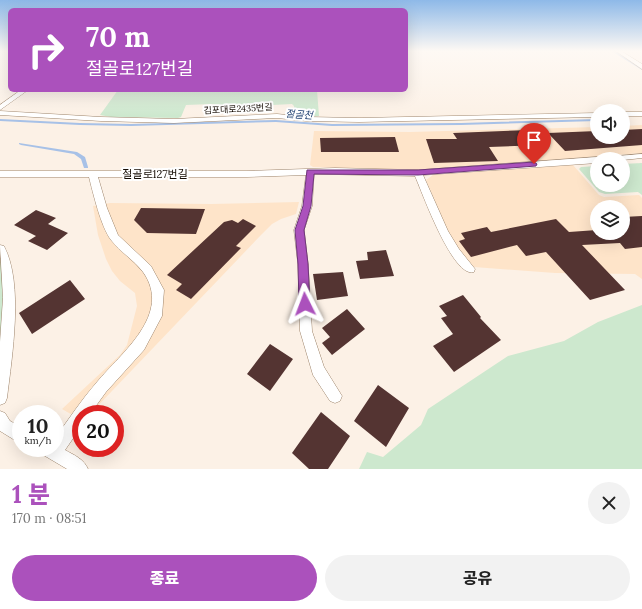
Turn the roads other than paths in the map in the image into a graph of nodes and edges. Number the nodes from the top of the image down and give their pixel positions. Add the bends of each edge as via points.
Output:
1 (22, 92) edge
2 (0, 108) edge
3 (0, 113) edge
4 (630, 114) edge
5 (642, 114) edge
6 (590, 115) edge
7 (642, 156) edge
8 (630, 157) edge
9 (590, 160) edge
10 (310, 172) junction
11 (418, 172) junction
12 (0, 174) edge
13 (93, 174) junction
14 (0, 249) edge
15 (470, 269) dead end
16 (335, 396) dead end
17 (0, 398) edge
18 (0, 418) edge
19 (12, 430) edge
20 (64, 432) edge
21 (60, 457) edge
22 (80, 469) edge

1 - 2 lane
3 - 6 lane, 김포대로2435번길 via 174,121 277,116 359,120
4 - 5 lane
7 - 8 lane
9 - 11 lane, 절골로127번길
10 - 11 lane, 절골로127번길
10 - 13 lane, 절골로127번길
10 - 16 lane via 307,206 299,230 306,331 318,370
11 - 15 lane via 443,232 455,252
12 - 13 lane, 절골로127번길
13 - 20 lane via 102,208 114,237 146,269 158,290 156,316 139,346
14 - 17 lane via 5,259 9,294
18 - 19 lane
21 - 22 lane

